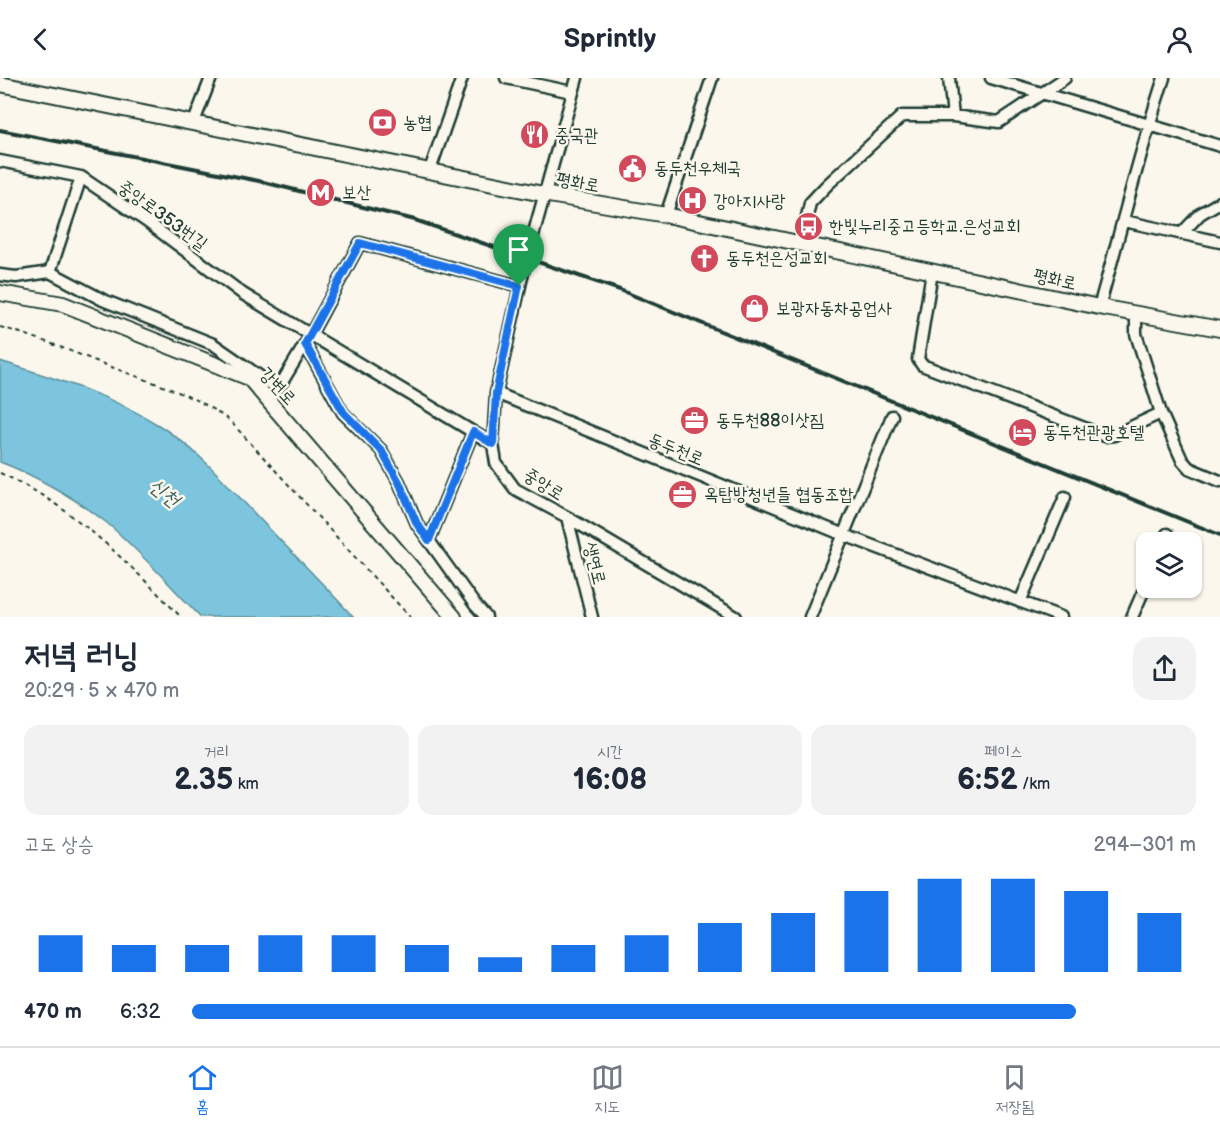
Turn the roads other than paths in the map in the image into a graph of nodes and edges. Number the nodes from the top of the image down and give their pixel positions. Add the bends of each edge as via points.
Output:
1 (211, 78) edge
2 (462, 78) edge
3 (506, 78) edge
4 (577, 78) edge
5 (712, 78) edge
6 (949, 78) edge
7 (991, 78) edge
8 (1065, 78) edge
9 (1164, 78) edge
10 (0, 84) edge
11 (572, 92) junction
12 (1043, 94) junction
13 (953, 116) junction
14 (194, 122) junction
15 (1149, 125) junction
16 (1220, 146) edge
17 (0, 161) edge
18 (430, 170) junction
19 (81, 177) junction
20 (543, 194) junction
21 (1220, 202) edge
22 (666, 216) junction
23 (1124, 221) junction
24 (1181, 234) junction
25 (1220, 242) edge
26 (801, 244) junction
27 (50, 272) junction
28 (932, 272) junction
29 (0, 275) edge
30 (519, 286) junction
31 (0, 293) edge
32 (1099, 307) junction
33 (1136, 313) junction
34 (1220, 329) edge
35 (308, 339) junction
36 (496, 393) junction
37 (1161, 413) junction
38 (892, 416) dead end
39 (473, 432) junction
40 (493, 444) junction
41 (1220, 482) edge
42 (1065, 497) dead end
43 (567, 517) junction
44 (844, 535) junction
45 (429, 540) junction
46 (1140, 598) edge
47 (1020, 602) junction
48 (591, 613) edge
49 (454, 617) edge
50 (486, 617) edge
51 (601, 617) edge
52 (736, 617) edge
53 (810, 617) edge
54 (1061, 617) edge
55 (1132, 617) edge

1 - 14 street
2 - 18 street
3 - 11 street
4 - 11 street, 중앙로
5 - 22 street
6 - 13 street
7 - 12 street
8 - 12 street
9 - 15 street
10 - 14 main road, 평화로
11 - 20 street, 중앙로
12 - 13 street via 999,122
12 - 15 street
13 - 26 street via 902,116 810,203
14 - 18 main road, 평화로
15 - 16 street
15 - 23 street
17 - 19 street
18 - 20 main road, 평화로
19 - 27 street
19 - 35 street, 중앙로353번길
20 - 22 main road, 평화로
20 - 30 street, 중앙로
21 - 24 street via 1200,214
22 - 26 main road, 평화로
23 - 24 street
23 - 32 street
24 - 25 street
26 - 28 main road, 평화로
27 - 29 street
27 - 35 street via 103,300 213,344 278,388
28 - 32 main road, 평화로
28 - 37 street via 918,358 922,365 1106,436
30 - 35 street via 360,243
30 - 36 street, 중앙로
31 - 49 main road, 강변로 via 63,304 249,378
32 - 33 main road, 평화로
33 - 34 main road, 평화로
33 - 37 street via 1136,334
35 - 39 street, 중앙로353번길
35 - 45 street via 344,413 381,450 417,524
36 - 40 street, 중앙로
36 - 44 street, 동두천로
37 - 41 street via 1184,465
38 - 44 street
39 - 40 street, 중앙로353번길
39 - 45 street
40 - 43 street, 중앙로 via 496,463 515,489
42 - 47 street
43 - 48 street, 생연로
43 - 52 street, 중앙로
44 - 47 street, 동두천로
44 - 53 street
45 - 50 street
46 - 55 street
47 - 54 street, 동두천로
48 - 51 street

